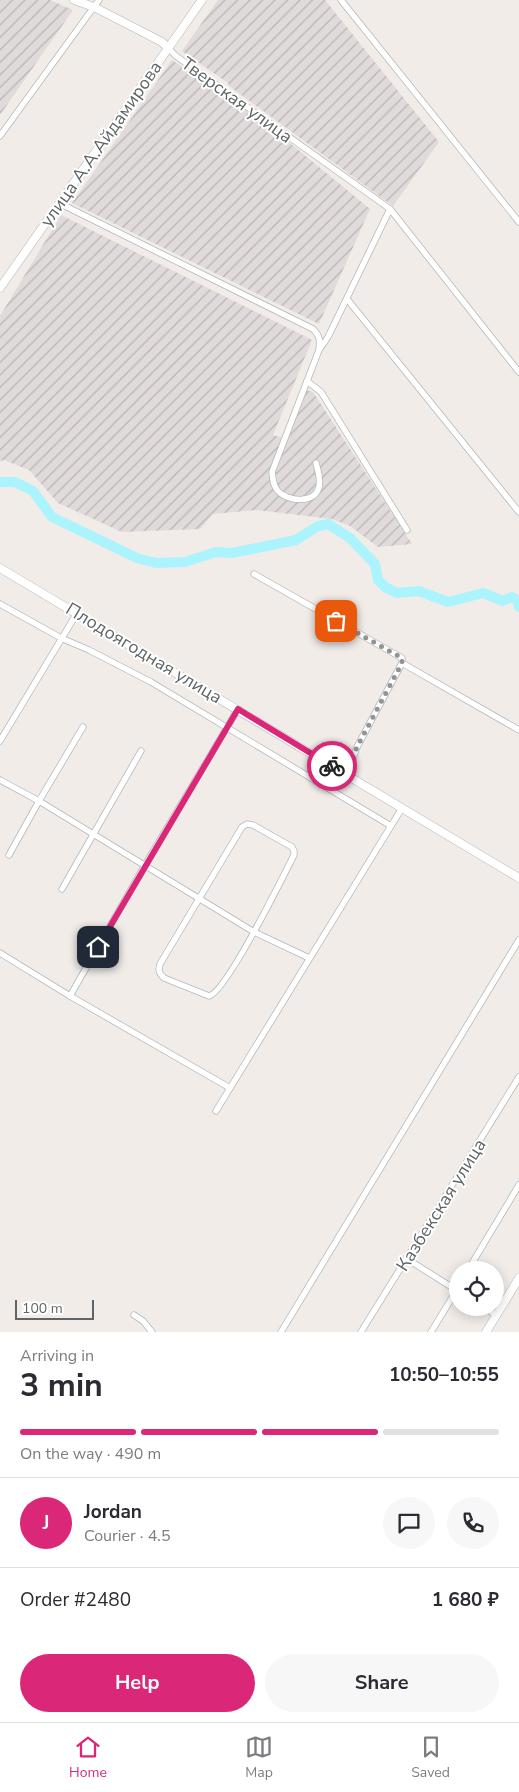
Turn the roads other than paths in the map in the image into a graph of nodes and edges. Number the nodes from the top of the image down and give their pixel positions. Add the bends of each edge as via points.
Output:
1 (74, 0) edge
2 (99, 0) edge
3 (202, 0) edge
4 (341, 0) edge
5 (94, 7) junction
6 (168, 48) junction
7 (0, 136) edge
8 (59, 203) junction
9 (390, 209) junction
10 (519, 222) edge
11 (0, 288) edge
12 (346, 299) junction
13 (319, 350) junction
14 (519, 372) edge
15 (307, 380) junction
16 (316, 463) dead end
17 (519, 512) edge
18 (406, 530) dead end
19 (0, 568) edge
20 (254, 574) dead end
21 (0, 604) edge
22 (77, 613) junction
23 (61, 638) junction
24 (402, 663) junction
25 (238, 709) junction
26 (83, 727) dead end
27 (226, 728) junction
28 (519, 730) edge
29 (0, 741) edge
30 (141, 751) dead end
31 (347, 775) junction
32 (0, 780) edge
33 (39, 802) junction
34 (402, 808) junction
35 (391, 826) junction
36 (92, 834) junction
37 (9, 855) dead end
38 (145, 865) junction
39 (519, 878) edge
40 (62, 890) dead end
41 (200, 898) junction
42 (254, 932) junction
43 (519, 940) edge
44 (0, 953) edge
45 (309, 958) junction
46 (70, 996) junction
47 (519, 1077) edge
48 (230, 1088) junction
49 (216, 1111) dead end
50 (519, 1185) edge
51 (407, 1259) junction
52 (473, 1261) edge
53 (519, 1278) edge
54 (449, 1285) edge
55 (504, 1302) edge
56 (449, 1303) edge
57 (134, 1315) dead end
58 (495, 1316) edge
59 (152, 1332) edge
60 (281, 1332) edge
61 (361, 1332) edge
62 (431, 1332) edge
63 (486, 1332) edge

1 - 5 street, Тверская улица
2 - 5 street
3 - 6 street, улица А.А.Айдамирова
4 - 10 street
5 - 6 street, Тверская улица
5 - 7 street
6 - 8 street, улица А.А.Айдамирова
6 - 9 street, Тверская улица
8 - 11 street, улица А.А.Айдамирова
8 - 13 street via 313,329 320,339
9 - 12 street
9 - 14 street, Тверская улица
12 - 13 street
12 - 17 street
13 - 15 street
15 - 16 street via 272,472 274,485 285,496 294,499 313,496 320,479
15 - 18 street via 321,392
19 - 22 street, Плодоягодная улица
20 - 24 street via 402,658
21 - 23 street
22 - 23 street
22 - 25 street, Плодоягодная улица
23 - 27 street via 151,682
23 - 29 street
24 - 28 street
24 - 31 street via 357,747
25 - 27 street
25 - 31 street, Плодоягодная улица
26 - 33 street
27 - 35 street
27 - 38 street
30 - 36 street
31 - 34 street, Плодоягодная улица
32 - 33 street
33 - 36 street
33 - 37 street
34 - 35 street
34 - 39 street, Плодоягодная улица
35 - 45 street
36 - 38 street
36 - 40 street
38 - 41 street
38 - 46 street
41 - 42 street
41 - 42 street via 160,964 159,974 164,978 211,996
41 - 42 street via 242,827 247,824 292,847 294,855
42 - 45 street
43 - 60 street
44 - 46 street
45 - 48 street
46 - 48 street
47 - 51 street, Казбекская улица
48 - 49 street
50 - 52 street
51 - 54 street
51 - 61 street, Казбекская улица
53 - 55 street
56 - 62 street
57 - 59 street
58 - 63 street

